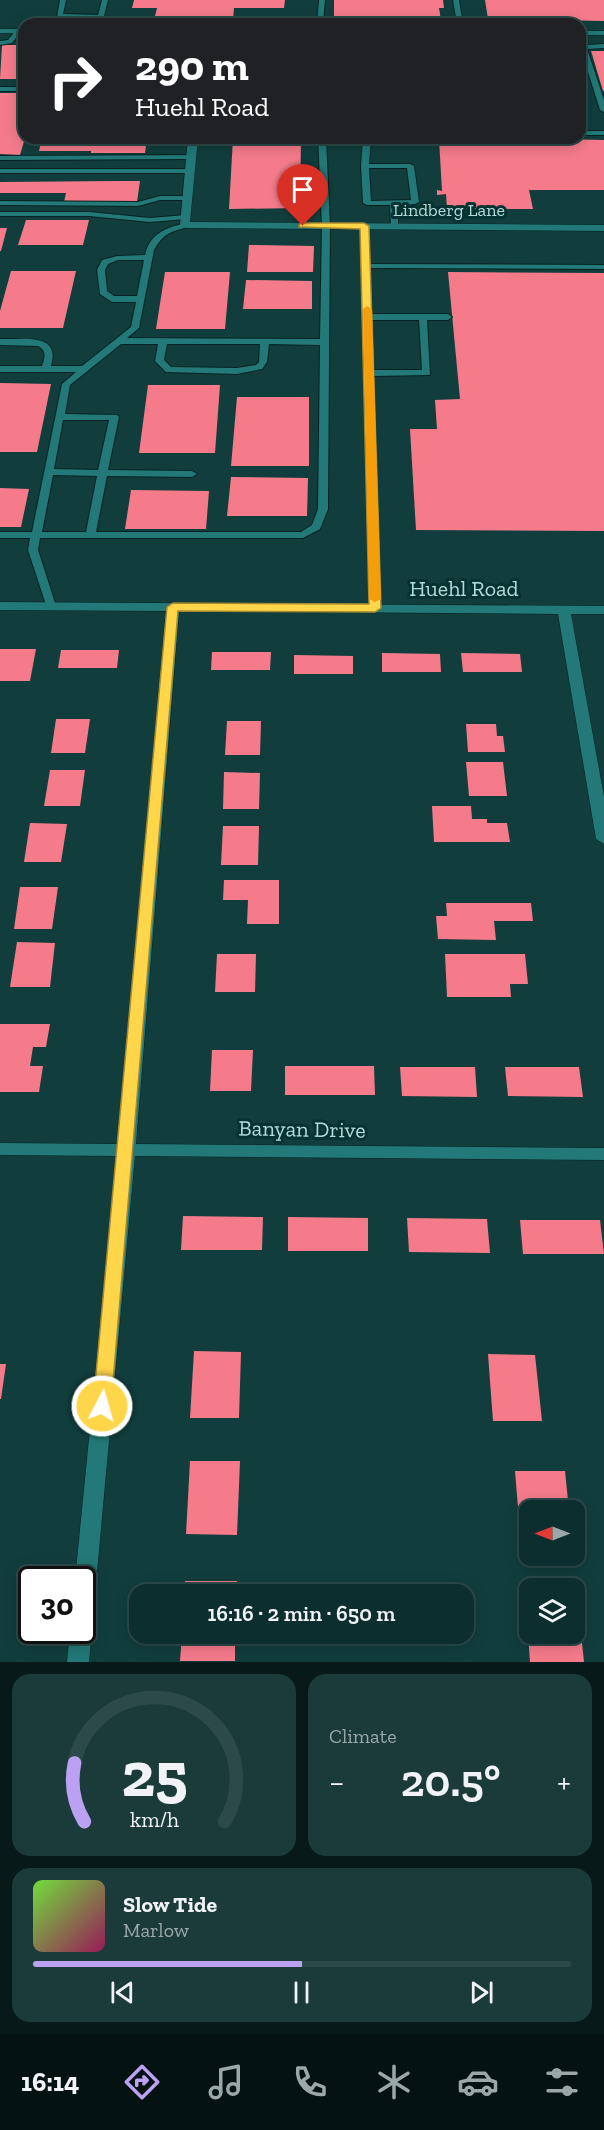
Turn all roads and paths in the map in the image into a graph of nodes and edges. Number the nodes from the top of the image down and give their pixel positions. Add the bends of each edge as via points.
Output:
1 (63, 0) edge
2 (105, 0) edge
3 (322, 0) edge
4 (456, 0) edge
5 (80, 18) edge
6 (100, 18) edge
7 (320, 18) edge
8 (459, 18) edge
9 (0, 31) edge
10 (18, 31) edge
11 (586, 33) edge
12 (604, 33) edge
13 (18, 34) edge
14 (0, 43) edge
15 (586, 46) edge
16 (604, 46) edge
17 (586, 56) edge
18 (0, 89) edge
19 (18, 89) edge
20 (604, 110) edge
21 (586, 133) edge
22 (604, 133) edge
23 (192, 144) edge
24 (322, 144) edge
25 (367, 144) edge
26 (191, 157) junction
27 (0, 159) edge
28 (365, 166) junction
29 (0, 171) edge
30 (189, 171) junction
31 (188, 198) junction
32 (394, 202) junction
33 (0, 203) edge
34 (0, 214) edge
35 (186, 221) junction
36 (326, 226) junction
37 (364, 226) junction
38 (395, 226) junction
39 (604, 228) edge
40 (149, 257) junction
41 (366, 266) junction
42 (604, 267) edge
43 (140, 299) junction
44 (368, 317) junction
45 (423, 317) junction
46 (448, 317) dead end
47 (118, 341) junction
48 (0, 342) edge
49 (163, 342) junction
50 (265, 342) junction
51 (324, 342) junction
52 (0, 369) edge
53 (46, 369) junction
54 (84, 369) junction
55 (369, 373) junction
56 (59, 417) junction
57 (49, 472) junction
58 (102, 473) junction
59 (192, 474) dead end
60 (0, 535) edge
61 (36, 535) junction
62 (90, 535) junction
63 (0, 606) edge
64 (51, 606) junction
65 (173, 607) junction
66 (375, 608) junction
67 (564, 609) junction
68 (604, 609) edge
69 (604, 839) edge
70 (0, 1149) edge
71 (127, 1150) junction
72 (604, 1154) edge
73 (87, 1566) edge
74 (80, 1644) edge
75 (78, 1662) edge

1 - 5 lane via 59,16
2 - 6 lane
3 - 7 lane
4 - 8 lane
9 - 10 street
11 - 12 street
13 - 14 lane via 10,42
15 - 16 lane
17 - 20 lane
18 - 19 lane
21 - 22 lane
23 - 26 street
24 - 36 lane
25 - 28 lane
26 - 27 lane
26 - 30 street
28 - 32 lane via 367,203
28 - 32 lane via 410,166 415,202
29 - 30 lane
30 - 31 street
31 - 33 lane via 160,198 138,204
31 - 35 street
32 - 38 lane
34 - 35 lane via 89,214
35 - 36 street, Lindberg Lane
35 - 40 lane via 157,238
36 - 37 street, Lindberg Lane
36 - 51 lane
37 - 38 street, Lindberg Lane
37 - 41 lane
38 - 39 street, Lindberg Lane
40 - 43 lane
40 - 43 lane via 117,258 105,262 101,270 103,292 112,299
41 - 42 lane
41 - 44 lane
43 - 47 lane via 135,328
44 - 45 lane
44 - 55 lane
45 - 46 lane
45 - 55 lane via 427,373
47 - 49 lane
47 - 54 lane
48 - 53 lane via 40,343 47,347 50,355
49 - 50 lane
49 - 50 lane via 159,361 169,370 237,371 259,367 264,362
50 - 51 lane
51 - 62 lane via 323,509 316,527 303,535
52 - 53 lane
53 - 54 lane
54 - 56 lane via 66,384
55 - 66 lane
56 - 57 lane
56 - 58 lane via 114,417
57 - 58 lane
57 - 61 lane
58 - 59 lane
58 - 62 lane
60 - 61 lane
61 - 62 lane
61 - 64 lane via 33,550
63 - 64 street, Huehl Road
64 - 65 street, Huehl Road
65 - 66 street, Huehl Road
65 - 71 street
66 - 67 street, Huehl Road
67 - 68 street, Huehl Road
67 - 69 street
70 - 71 street, Banyan Drive
71 - 72 street, Banyan Drive
71 - 73 street
74 - 75 street

